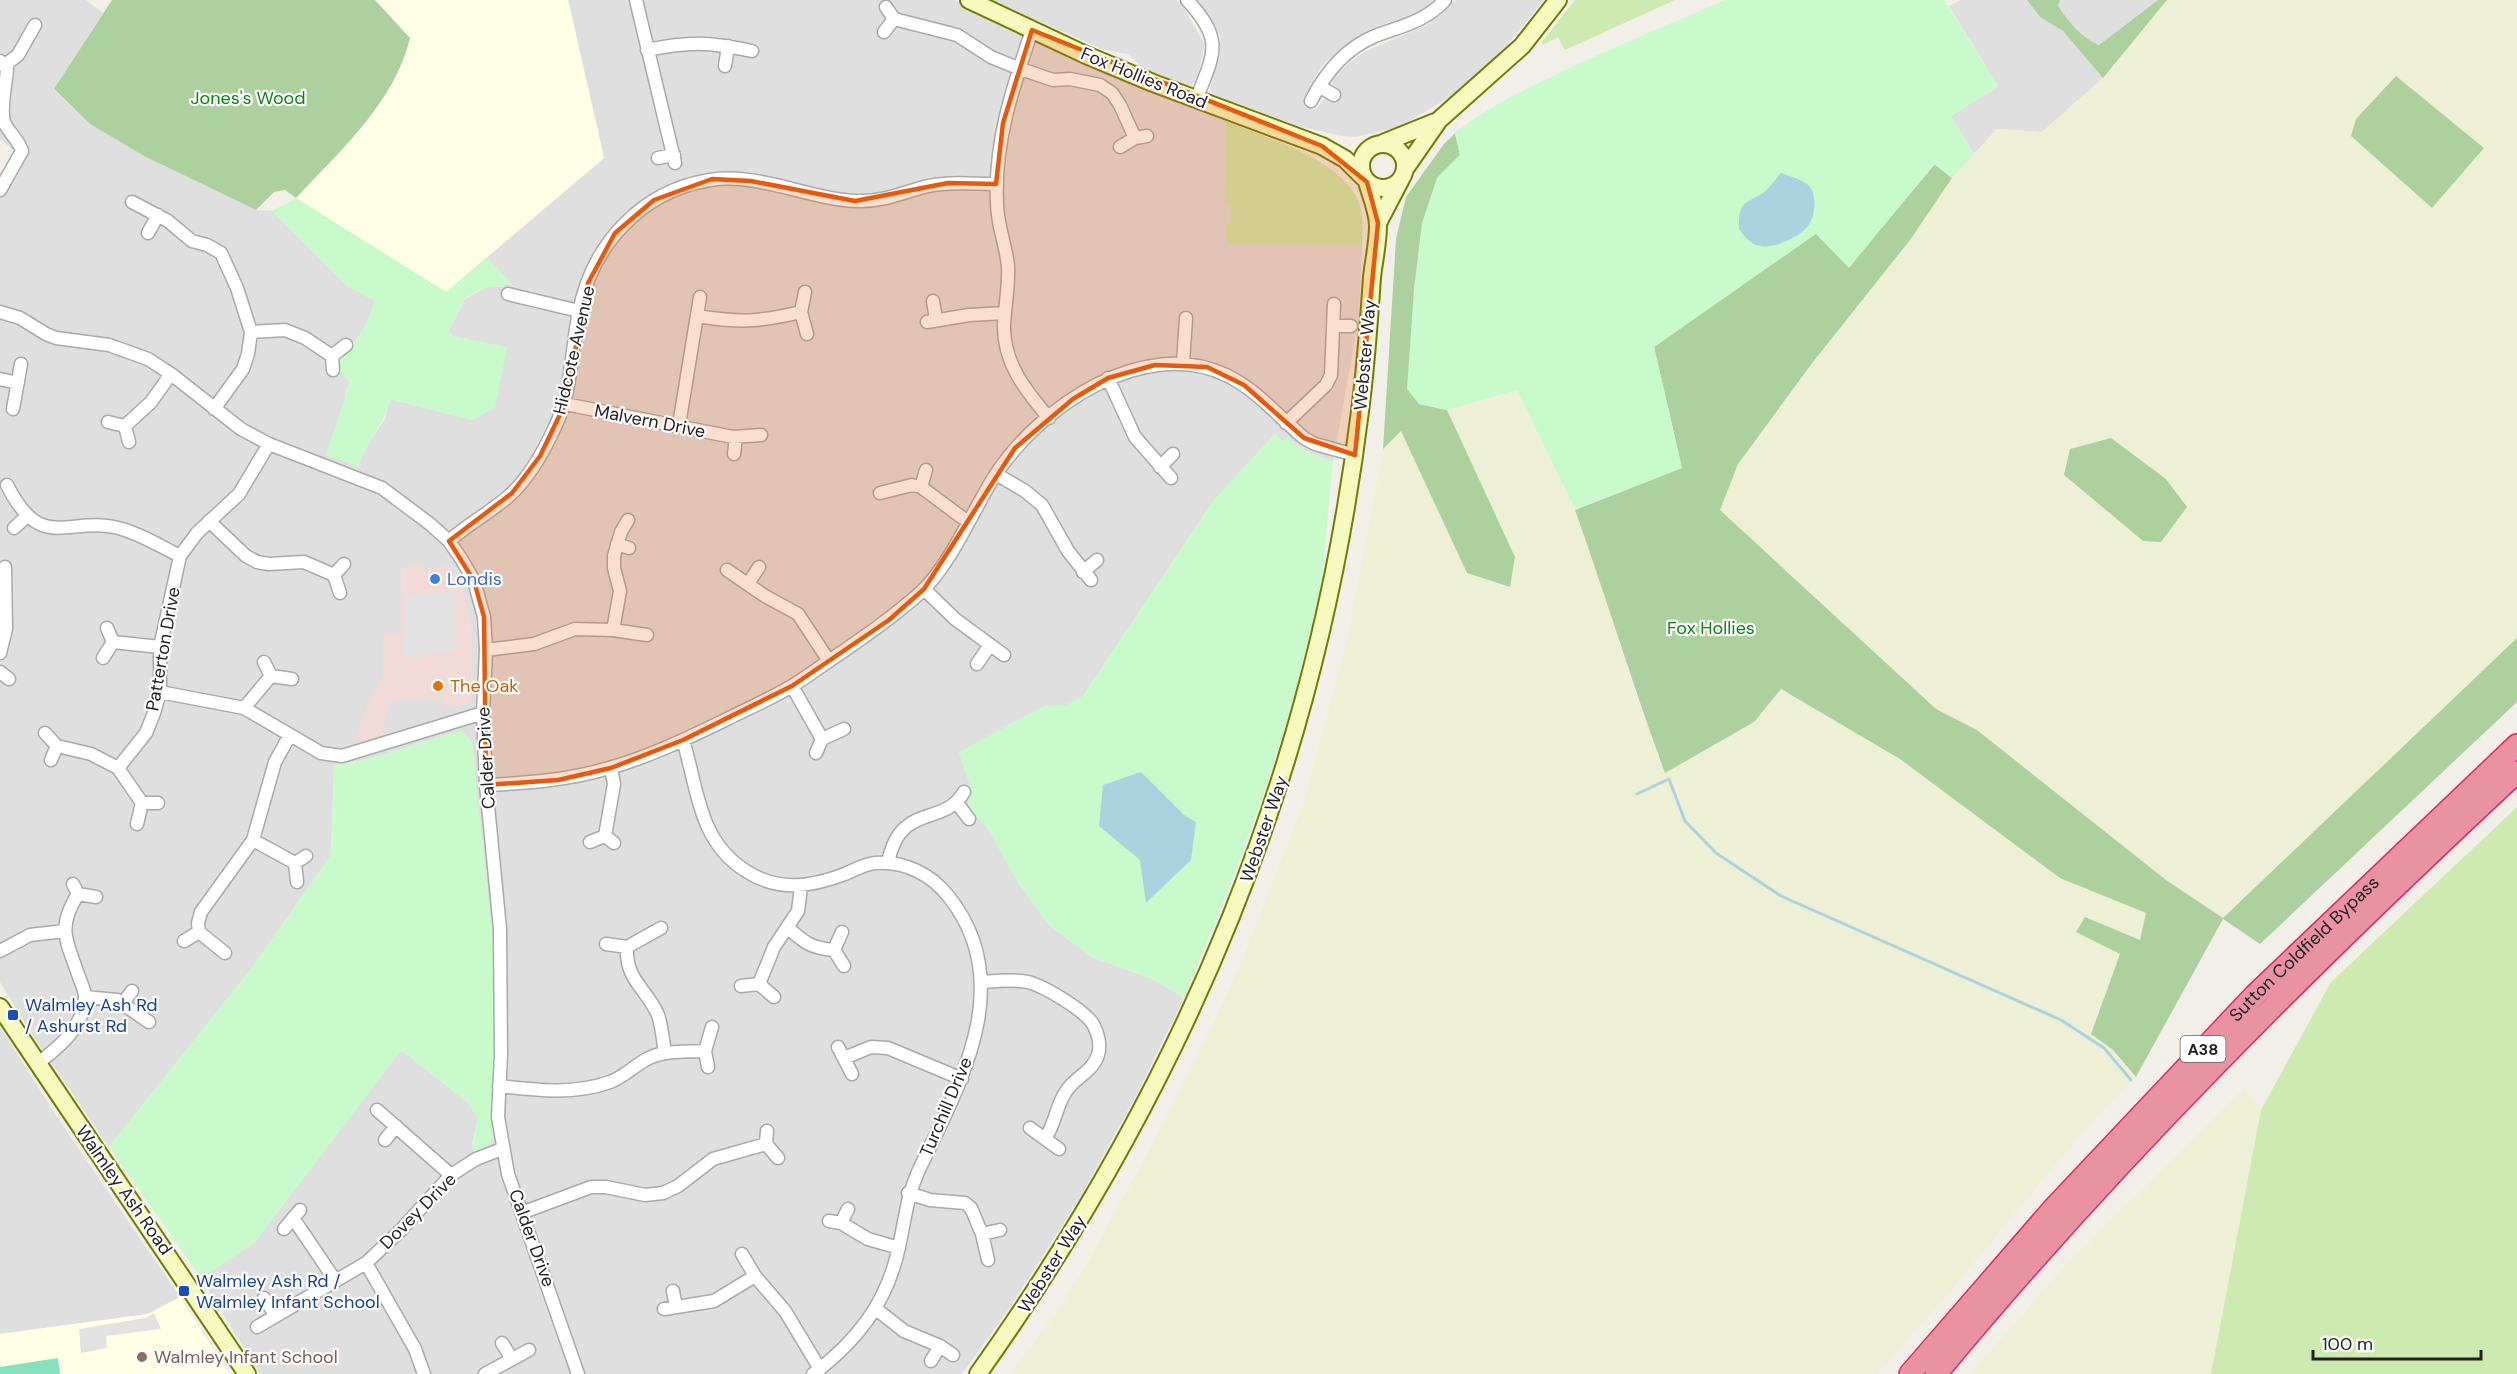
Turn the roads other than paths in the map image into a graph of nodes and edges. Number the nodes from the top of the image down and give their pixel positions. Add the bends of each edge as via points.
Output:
1 (636, 0) edge
2 (969, 0) edge
3 (1187, 0) edge
4 (1444, 0) edge
5 (1558, 0) edge
6 (886, 7) dead end
7 (894, 19) junction
8 (35, 25) dead end
9 (1032, 30) junction
10 (884, 32) dead end
11 (728, 46) junction
12 (647, 50) junction
13 (752, 51) dead end
14 (2, 63) edge
15 (725, 66) dead end
16 (1018, 68) junction
17 (1319, 86) junction
18 (1334, 95) dead end
19 (1196, 100) junction
20 (1311, 101) dead end
21 (1439, 120) junction
22 (1378, 144) junction
23 (1322, 146) junction
24 (1120, 147) dead end
25 (658, 158) dead end
26 (1403, 174) junction
27 (1365, 179) junction
28 (996, 184) junction
29 (0, 190) edge
30 (132, 202) dead end
31 (158, 215) junction
32 (1378, 223) junction
33 (148, 233) dead end
34 (530, 284) dead end
35 (805, 292) dead end
36 (508, 294) dead end
37 (522, 296) junction
38 (700, 297) dead end
39 (933, 301) dead end
40 (1334, 304) dead end
41 (579, 311) junction
42 (0, 312) edge
43 (801, 312) junction
44 (1005, 313) junction
45 (697, 316) junction
46 (1186, 318) dead end
47 (1333, 326) junction
48 (1351, 326) dead end
49 (251, 332) junction
50 (807, 334) dead end
51 (346, 345) dead end
52 (332, 356) junction
53 (1183, 363) junction
54 (21, 364) dead end
55 (333, 370) dead end
56 (171, 374) junction
57 (1108, 378) junction
58 (0, 379) edge
59 (18, 383) junction
60 (565, 404) junction
61 (14, 409) dead end
62 (214, 409) junction
63 (1049, 418) junction
64 (108, 422) dead end
65 (1286, 423) junction
66 (679, 425) junction
67 (125, 426) junction
68 (761, 435) dead end
69 (736, 437) junction
70 (129, 442) dead end
71 (269, 444) junction
72 (734, 454) dead end
73 (1173, 454) dead end
74 (1355, 455) junction
75 (1160, 467) junction
76 (926, 470) dead end
77 (996, 474) junction
78 (1171, 478) dead end
79 (7, 484) dead end
80 (921, 487) junction
81 (880, 493) dead end
82 (27, 516) junction
83 (628, 520) dead end
84 (209, 521) junction
85 (968, 522) junction
86 (14, 528) dead end
87 (448, 541) junction
88 (180, 556) junction
89 (1097, 560) dead end
90 (344, 564) dead end
91 (5, 567) dead end
92 (759, 567) dead end
93 (728, 570) dead end
94 (334, 575) junction
95 (748, 584) junction
96 (924, 589) junction
97 (340, 593) dead end
98 (107, 628) dead end
99 (613, 630) junction
100 (647, 635) dead end
101 (113, 642) junction
102 (990, 645) junction
103 (160, 647) junction
104 (486, 650) junction
105 (0, 653) edge
106 (1005, 655) dead end
107 (103, 658) dead end
108 (829, 661) junction
109 (264, 662) dead end
110 (977, 664) dead end
111 (271, 676) junction
112 (292, 679) dead end
113 (792, 686) junction
114 (160, 692) junction
115 (244, 708) junction
116 (483, 713) junction
117 (844, 729) dead end
118 (45, 733) dead end
119 (290, 735) junction
120 (822, 739) junction
121 (684, 740) junction
122 (2517, 745) edge
123 (57, 746) junction
124 (816, 753) dead end
125 (51, 760) dead end
126 (118, 768) junction
127 (611, 768) junction
128 (2517, 772) edge
129 (486, 785) junction
130 (964, 792) dead end
131 (142, 803) junction
132 (158, 803) dead end
133 (957, 803) junction
134 (969, 819) dead end
135 (137, 824) dead end
136 (253, 840) junction
137 (590, 842) dead end
138 (888, 863) junction
139 (297, 882) dead end
140 (801, 887) junction
141 (96, 897) dead end
142 (787, 927) junction
143 (661, 928) dead end
144 (64, 932) junction
145 (199, 932) junction
146 (842, 932) dead end
147 (184, 941) dead end
148 (606, 944) dead end
149 (627, 947) junction
150 (834, 950) junction
151 (0, 951) edge
152 (225, 953) dead end
153 (844, 966) dead end
154 (982, 982) junction
155 (759, 984) junction
156 (741, 986) dead end
157 (132, 991) dead end
158 (85, 997) junction
159 (774, 997) dead end
160 (123, 1003) junction
161 (0, 1007) edge
162 (149, 1022) dead end
163 (712, 1027) dead end
164 (838, 1047) dead end
165 (705, 1051) junction
166 (665, 1053) junction
167 (844, 1058) junction
168 (37, 1064) junction
169 (708, 1067) dead end
170 (852, 1074) dead end
171 (962, 1079) junction
172 (499, 1086) junction
173 (377, 1110) dead end
174 (396, 1126) junction
175 (1030, 1128) dead end
176 (766, 1131) dead end
177 (1045, 1139) junction
178 (385, 1140) dead end
179 (766, 1144) junction
180 (502, 1149) junction
181 (1059, 1149) dead end
182 (778, 1158) dead end
183 (452, 1175) junction
184 (908, 1193) junction
185 (848, 1209) dead end
186 (524, 1212) junction
187 (284, 1229) dead end
188 (1000, 1230) dead end
189 (982, 1234) junction
190 (899, 1248) junction
191 (742, 1254) dead end
192 (988, 1260) dead end
193 (366, 1263) junction
194 (755, 1276) junction
195 (335, 1280) junction
196 (673, 1291) dead end
197 (264, 1298) dead end
198 (876, 1310) junction
199 (276, 1316) junction
200 (258, 1327) dead end
201 (502, 1343) dead end
202 (940, 1346) junction
203 (529, 1350) dead end
204 (953, 1355) dead end
205 (512, 1359) junction
206 (931, 1361) dead end
207 (816, 1371) edge
208 (422, 1373) edge
209 (247, 1374) edge
210 (485, 1374) edge
211 (578, 1374) edge
212 (978, 1374) edge
213 (1910, 1374) edge
214 (1936, 1374) edge

1 - 12 street
2 - 9 street, Fox Hollies Road
3 - 19 street via 1214,45
4 - 17 street via 1417,21 1362,44 1330,68
5 - 21 street via 1522,46
6 - 7 street
7 - 10 street
7 - 16 street via 957,35 991,57
8 - 14 street via 18,55
9 - 16 street
9 - 19 street, Fox Hollies Road
11 - 12 street via 683,43
11 - 13 street
11 - 15 street
12 - 25 street via 674,159
14 - 29 street via 7,69 2,118 22,151
16 - 24 street via 1053,80 1100,85 1112,93 1141,137
16 - 28 street via 1003,123
17 - 18 street
17 - 20 street
19 - 23 street, Fox Hollies Road
21 - 22 street, Fox Hollies Road
21 - 26 street, Webster Way
22 - 23 street, Fox Hollies Road
22 - 26 street via 1399,150 1404,158
22 - 27 street via 1366,150 1361,159
23 - 27 street, Fox Hollies Road via 1345,159
26 - 27 street via 1393,186 1382,188
26 - 32 street, Webster Way
27 - 32 street, Webster Way
28 - 41 street, Hidcote Avenue via 948,183 897,196 855,201 735,179 687,185 654,200 623,224 598,260
28 - 44 street via 1009,285
30 - 31 street
31 - 33 street
31 - 49 street via 192,241 221,253 242,298
32 - 74 street, Webster Way
34 - 37 street
35 - 43 street
36 - 37 street
37 - 41 street
38 - 45 street
39 - 44 street via 932,321
40 - 47 street
41 - 60 street, Hidcote Avenue
42 - 56 street, Calder Drive via 56,338 109,345 148,359
43 - 45 street via 762,321
43 - 50 street
44 - 63 street via 1008,358 1024,388
45 - 66 street
46 - 53 street
47 - 48 street
47 - 65 street via 1331,375 1326,385
49 - 52 street via 285,330
49 - 62 street via 243,369
51 - 52 street
52 - 55 street
53 - 57 street via 1155,365
53 - 65 street via 1227,375
54 - 59 street
56 - 62 street, Calder Drive
56 - 67 street via 151,402
57 - 63 street
57 - 75 street via 1135,437
58 - 59 street
59 - 61 street
60 - 66 street, Malvern Drive
60 - 87 street, Hidcote Avenue via 525,480
62 - 71 street, Calder Drive
63 - 77 street via 1015,448
64 - 67 street
65 - 74 street via 1315,444
66 - 69 street, Malvern Drive
67 - 70 street
68 - 69 street, Malvern Drive
69 - 72 street
71 - 84 street, Patterton Drive via 239,494
71 - 87 street, Calder Drive via 382,489
73 - 75 street
74 - 212 street, Webster Way via 1322,632 1288,755 1245,884 1213,963 1172,1052 1104,1181
75 - 78 street
76 - 80 street
77 - 85 street
77 - 89 street via 1042,505 1087,576
79 - 82 street
80 - 81 street via 912,485
80 - 85 street
82 - 86 street
82 - 88 street via 56,529 99,525 125,530
83 - 99 street via 614,568 620,591
84 - 88 street, Patterton Drive
84 - 94 street via 257,562 304,562
85 - 96 street
87 - 104 street, Calder Drive via 474,581 484,617
88 - 103 street, Patterton Drive
90 - 94 street
91 - 105 street via 6,629
92 - 95 street
93 - 95 street
94 - 97 street
95 - 108 street via 798,614
96 - 102 street
96 - 108 street via 889,620
98 - 101 street
99 - 100 street
99 - 104 street via 575,629 534,644
101 - 103 street
101 - 107 street
102 - 106 street
102 - 110 street
103 - 114 street, Patterton Drive
104 - 116 street, Calder Drive
108 - 113 street
109 - 111 street
111 - 112 street
111 - 115 street
113 - 120 street
113 - 121 street
114 - 115 street
114 - 126 street, Patterton Drive via 146,733
115 - 119 street
116 - 119 street via 342,756 321,753
116 - 129 street, Calder Drive
117 - 120 street
118 - 123 street
119 - 136 street via 274,762
120 - 124 street
121 - 127 street
121 - 140 street, Turchill Drive via 702,814 718,846 730,860 759,879
122 - 213 highway, Sutton Coldfield Bypass / A38 via 2255,995 2053,1209
123 - 125 street
123 - 126 street via 91,754
126 - 131 street
127 - 129 street via 558,780
127 - 137 street via 614,784 609,839
128 - 214 highway, Sutton Coldfield Bypass / A38 via 2368,912 2168,1115 2069,1221
129 - 172 street, Calder Drive via 500,929
130 - 133 street
131 - 132 street
131 - 135 street
133 - 134 street
133 - 138 street via 906,825 891,846
136 - 139 street via 301,860
136 - 145 street via 201,912
138 - 140 street, Turchill Drive via 871,863 822,883
138 - 154 street, Turchill Drive via 926,875 943,889 971,933
140 - 142 street via 798,911
141 - 144 street via 76,889
142 - 150 street via 807,945
142 - 155 street
143 - 149 street
144 - 151 street via 30,935
144 - 158 street
145 - 147 street
145 - 152 street
146 - 150 street
148 - 149 street
149 - 166 street via 629,970 659,1019
150 - 153 street
154 - 171 street, Turchill Drive via 978,1025
154 - 177 street via 1030,982 1086,1016 1098,1035 1097,1056 1091,1068 1064,1093
155 - 156 street
155 - 159 street
157 - 160 street
158 - 160 street
158 - 168 street via 72,1032
160 - 162 street
161 - 168 street, Walmley Ash Road
163 - 165 street
164 - 167 street
165 - 166 street
165 - 169 street
166 - 172 street via 651,1057 611,1082 551,1091
167 - 170 street
167 - 171 street via 871,1047 888,1048
168 - 209 street, Walmley Ash Road
171 - 184 street, Turchill Drive
172 - 180 street, Calder Drive
173 - 174 street
174 - 178 street
174 - 183 street
175 - 177 street
176 - 179 street
177 - 181 street
179 - 182 street
179 - 186 street via 713,1160 663,1193 645,1195 591,1187
180 - 183 street, Dovey Drive
180 - 186 street, Calder Drive
183 - 193 street, Dovey Drive
184 - 189 street via 930,1200 965,1203
184 - 190 street, Turchill Drive
185 - 190 street via 835,1222 868,1239
186 - 211 street, Calder Drive
187 - 195 street via 296,1214
188 - 189 street
189 - 192 street
190 - 198 street, Turchill Drive
191 - 194 street
193 - 195 street, Dovey Drive
193 - 208 street via 415,1349
194 - 196 street via 714,1301 670,1308
194 - 207 street via 785,1311
195 - 199 street, Dovey Drive
197 - 199 street
198 - 202 street via 904,1330
198 - 207 street, Turchill Drive via 838,1355
199 - 200 street, Dovey Drive
201 - 205 street
202 - 204 street
202 - 206 street
203 - 205 street
205 - 210 street

